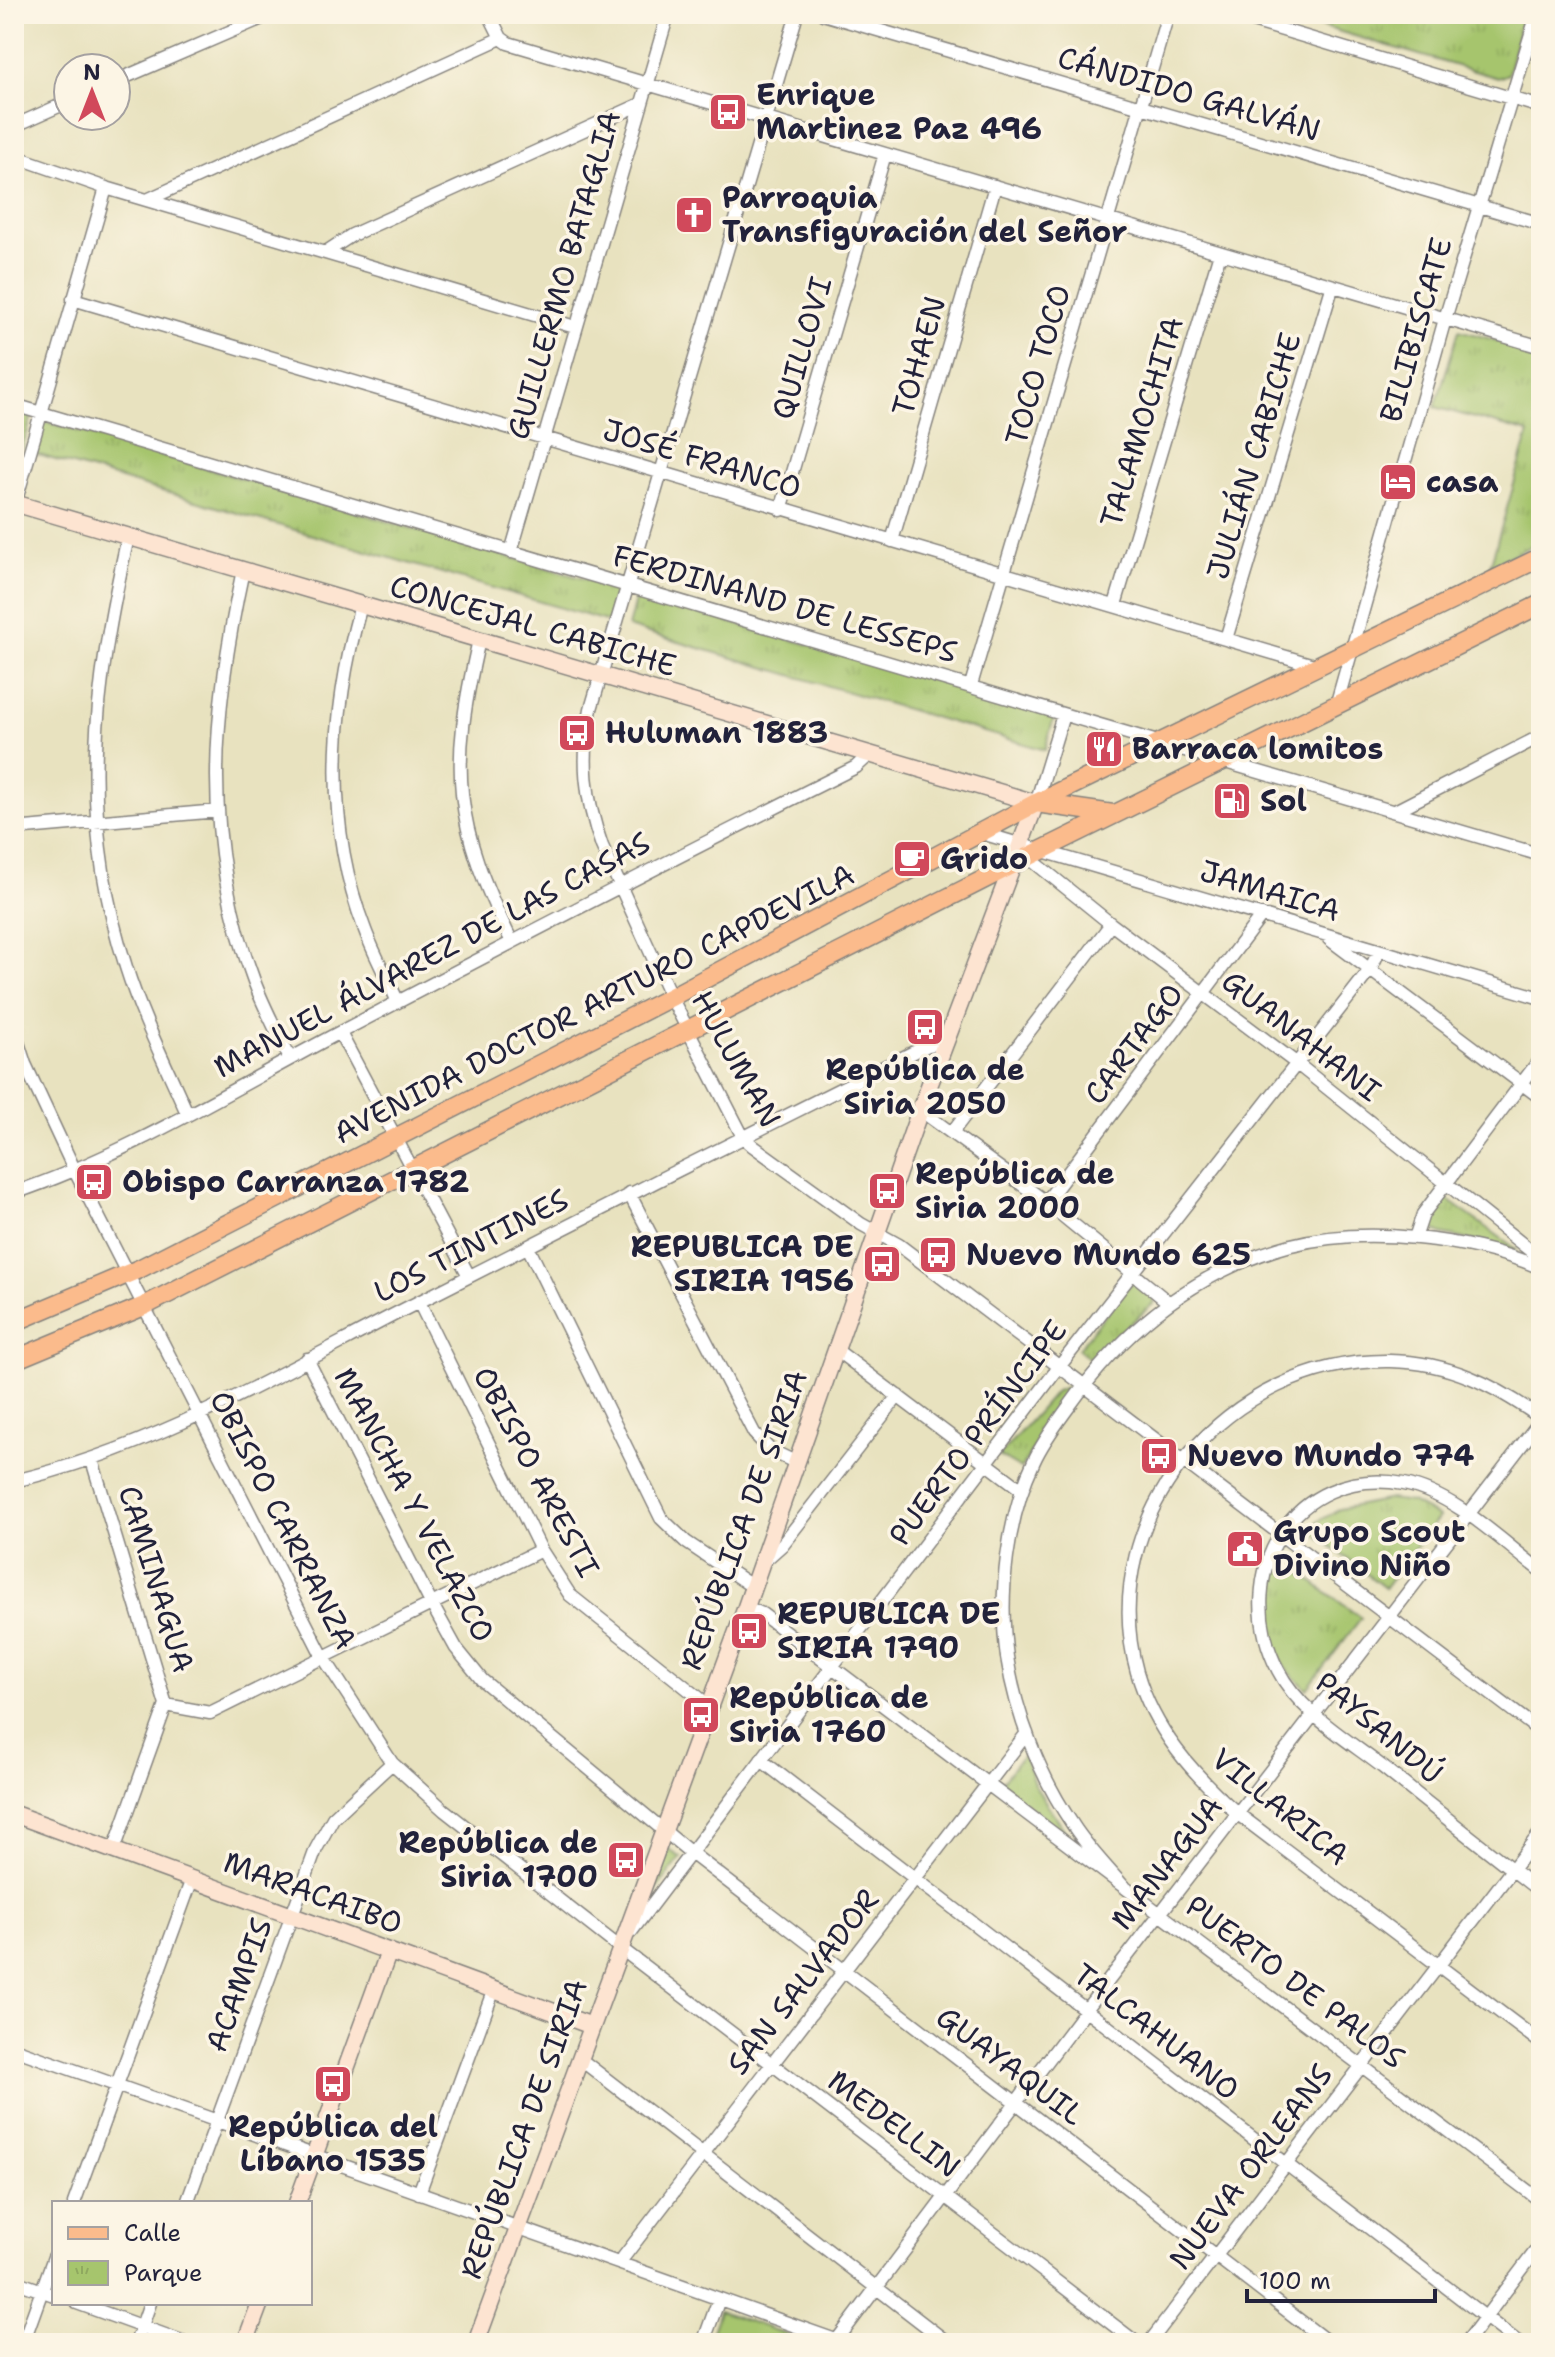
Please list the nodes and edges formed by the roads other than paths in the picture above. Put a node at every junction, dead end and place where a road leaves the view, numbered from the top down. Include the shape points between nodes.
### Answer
1 (271, 14) edge
2 (489, 14) edge
3 (668, 14) edge
4 (797, 14) edge
5 (823, 14) edge
6 (1168, 14) edge
7 (1229, 14) edge
8 (1537, 14) edge
9 (501, 38) junction
10 (132, 74) edge
11 (647, 84) junction
12 (1512, 99) junction
13 (641, 104) junction
14 (1141, 107) junction
15 (1541, 107) edge
16 (52, 109) edge
17 (765, 118) junction
18 (14, 126) edge
19 (885, 154) junction
20 (14, 156) edge
21 (995, 186) junction
22 (106, 188) junction
23 (147, 200) junction
24 (1480, 205) junction
25 (1108, 219) junction
26 (1541, 224) edge
27 (326, 252) junction
28 (1220, 253) junction
29 (1332, 288) junction
30 (73, 299) junction
31 (1445, 319) junction
32 (575, 327) junction
33 (1541, 347) edge
34 (14, 405) edge
35 (40, 412) junction
36 (543, 438) junction
37 (661, 473) junction
38 (14, 504) edge
39 (781, 510) junction
40 (128, 537) junction
41 (892, 541) junction
42 (511, 552) junction
43 (1541, 557) edge
44 (243, 570) junction
45 (1004, 573) junction
46 (630, 587) junction
47 (1541, 604) edge
48 (361, 605) junction
49 (1115, 605) junction
50 (1226, 639) junction
51 (479, 640) junction
52 (1350, 650) junction
53 (1317, 666) junction
54 (601, 675) junction
55 (971, 685) junction
56 (1336, 708) junction
57 (1063, 715) junction
58 (1541, 736) edge
59 (1164, 744) junction
60 (870, 754) junction
61 (1224, 762) junction
62 (1036, 803) junction
63 (218, 811) junction
64 (1395, 811) junction
65 (1120, 813) junction
66 (96, 823) junction
67 (14, 829) edge
68 (985, 834) junction
69 (1026, 854) junction
70 (1541, 855) edge
71 (620, 885) junction
72 (1262, 915) junction
73 (1111, 924) junction
74 (1323, 933) junction
75 (512, 942) junction
76 (1379, 951) junction
77 (1370, 970) junction
78 (1205, 994) junction
79 (671, 997) junction
80 (1541, 998) edge
81 (398, 1002) junction
82 (688, 1029) junction
83 (14, 1030) edge
84 (340, 1033) junction
85 (947, 1043) junction
86 (1541, 1058) edge
87 (290, 1059) junction
88 (1296, 1063) junction
89 (1522, 1082) junction
90 (1541, 1098) edge
91 (920, 1110) junction
92 (187, 1113) junction
93 (953, 1131) junction
94 (743, 1137) junction
95 (395, 1138) junction
96 (74, 1169) junction
97 (413, 1169) junction
98 (1447, 1182) junction
99 (14, 1193) edge
100 (629, 1193) junction
101 (1046, 1202) junction
102 (876, 1233) junction
103 (1415, 1238) junction
104 (528, 1247) junction
105 (1541, 1259) edge
106 (1541, 1268) edge
107 (1134, 1271) junction
108 (128, 1274) junction
109 (469, 1276) junction
110 (419, 1302) junction
111 (1168, 1302) junction
112 (144, 1306) junction
113 (14, 1322) edge
114 (835, 1349) junction
115 (307, 1359) junction
116 (14, 1360) edge
117 (1059, 1367) junction
118 (1084, 1386) junction
119 (898, 1396) junction
120 (200, 1415) junction
121 (1541, 1419) edge
122 (92, 1460) junction
123 (1182, 1460) junction
124 (795, 1462) junction
125 (987, 1464) junction
126 (14, 1481) edge
127 (1022, 1490) junction
128 (1466, 1514) junction
129 (1277, 1535) junction
130 (541, 1550) junction
131 (761, 1564) junction
132 (1541, 1571) edge
133 (753, 1587) junction
134 (430, 1601) junction
135 (746, 1607) junction
136 (1389, 1617) junction
137 (322, 1655) junction
138 (833, 1668) junction
139 (166, 1705) junction
140 (708, 1705) junction
141 (1314, 1714) junction
142 (1541, 1732) edge
143 (1027, 1733) junction
144 (761, 1760) junction
145 (392, 1763) junction
146 (988, 1785) junction
147 (14, 1814) edge
148 (1238, 1814) junction
149 (662, 1828) junction
150 (1541, 1832) edge
151 (114, 1850) junction
152 (691, 1853) junction
153 (1512, 1870) junction
154 (917, 1877) junction
155 (192, 1879) junction
156 (1123, 1886) junction
157 (1541, 1892) edge
158 (1161, 1913) junction
159 (292, 1915) junction
160 (619, 1947) junction
161 (389, 1951) junction
162 (1440, 1965) junction
163 (844, 1972) junction
164 (494, 1989) junction
165 (1085, 2011) junction
166 (592, 2026) junction
167 (1541, 2043) edge
168 (14, 2049) edge
169 (580, 2059) junction
170 (773, 2064) junction
171 (1362, 2064) junction
172 (117, 2085) junction
173 (1016, 2102) junction
174 (217, 2121) junction
175 (315, 2155) junction
176 (702, 2156) junction
177 (1285, 2164) junction
178 (419, 2193) junction
179 (946, 2196) junction
180 (75, 2201) edge
181 (188, 2201) edge
182 (298, 2201) edge
183 (1541, 2201) edge
184 (519, 2228) junction
185 (1541, 2244) edge
186 (1215, 2256) junction
187 (619, 2263) junction
188 (52, 2269) edge
189 (14, 2281) edge
190 (878, 2290) junction
191 (48, 2293) edge
192 (719, 2299) junction
193 (83, 2305) edge
194 (149, 2305) edge
195 (259, 2305) edge
196 (1485, 2317) junction
197 (142, 2326) junction
198 (841, 2342) edge
199 (23, 2343) edge
200 (136, 2343) edge
201 (187, 2343) edge
202 (245, 2343) edge
203 (476, 2343) edge
204 (703, 2343) edge
205 (948, 2343) edge
206 (1137, 2343) edge
207 (1149, 2343) edge
208 (1329, 2343) edge
209 (1466, 2343) edge
210 (1519, 2343) edge

1 - 10 street
2 - 9 street
3 - 11 street, GUILLERMO BATAGLIA
4 - 17 street, HULUMAN
5 - 14 street, CÁNDIDO GALVÁN
6 - 14 street, TOCO TOCO
7 - 12 street
8 - 12 street, BILIBISCATE
9 - 11 street
9 - 23 street
11 - 13 street, GUILLERMO BATAGLIA
11 - 17 street
12 - 15 street
12 - 24 street, BILIBISCATE
13 - 27 street via 352,235
13 - 32 street, GUILLERMO BATAGLIA
14 - 24 street, CÁNDIDO GALVÁN
14 - 25 street, TOCO TOCO
16 - 18 street
17 - 19 street
17 - 37 street, HULUMAN
19 - 21 street
19 - 39 street, QUILLOVI
20 - 22 street
21 - 25 street
21 - 41 street, TOHAEN
22 - 23 street
22 - 30 street
23 - 27 street
24 - 26 street, CÁNDIDO GALVÁN
24 - 31 street, BILIBISCATE
25 - 28 street
25 - 45 street, TOCO TOCO
27 - 32 street
28 - 29 street
28 - 49 street, TALAMOCHITA
29 - 31 street
29 - 50 street, JULIÁN CABICHE
30 - 35 street
30 - 36 street, JOSÉ FRANCO
31 - 33 street
31 - 52 street, BILIBISCATE
32 - 36 street, GUILLERMO BATAGLIA
34 - 35 street, FERDINAND DE LESSEPS
35 - 38 street
35 - 42 street, FERDINAND DE LESSEPS
36 - 37 street, JOSÉ FRANCO
36 - 42 street, GUILLERMO BATAGLIA
37 - 39 street, JOSÉ FRANCO
37 - 46 street, HULUMAN
38 - 40 main road, CONCEJAL CABICHE
39 - 41 street, JOSÉ FRANCO
40 - 44 main road, CONCEJAL CABICHE
40 - 66 street via 98,688
41 - 45 street, JOSÉ FRANCO
42 - 46 street, FERDINAND DE LESSEPS
43 - 52 main road, AVENIDA DOCTOR ARTURO CAPDEVILA
44 - 48 main road, CONCEJAL CABICHE
44 - 63 street via 219,697
45 - 49 street, JOSÉ FRANCO
45 - 55 street, TOCO TOCO
46 - 54 street, HULUMAN
46 - 55 street, FERDINAND DE LESSEPS
47 - 56 main road
48 - 51 main road, CONCEJAL CABICHE
48 - 81 street via 338,707 338,809 356,903
49 - 50 street, JOSÉ FRANCO
50 - 53 street, JOSÉ FRANCO
51 - 54 main road, CONCEJAL CABICHE
51 - 75 street via 460,749 464,817 478,871
52 - 53 main road, AVENIDA DOCTOR ARTURO CAPDEVILA
52 - 56 street, BILIBISCATE
53 - 59 main road, AVENIDA DOCTOR ARTURO CAPDEVILA
54 - 60 main road, CONCEJAL CABICHE
54 - 71 street, HULUMAN via 584,767 591,817
55 - 57 street, FERDINAND DE LESSEPS
56 - 61 main road
57 - 59 street, FERDINAND DE LESSEPS
57 - 62 street, REPÚBLICA DE SIRIA
58 - 64 street
59 - 61 street, FERDINAND DE LESSEPS
59 - 62 main road, AVENIDA DOCTOR ARTURO CAPDEVILA
60 - 62 main road, CONCEJAL CABICHE
60 - 71 street, MANUEL ÁLVAREZ DE LAS CASAS via 856,767
61 - 64 street, FERDINAND DE LESSEPS
61 - 65 main road
62 - 65 main road
62 - 68 main road, AVENIDA DOCTOR ARTURO CAPDEVILA
62 - 69 main road, REPÚBLICA DE SIRIA
63 - 66 street
63 - 87 street via 239,934
64 - 70 street, FERDINAND DE LESSEPS
65 - 69 main road
66 - 67 street
66 - 92 street via 126,968
68 - 69 street, JAMAICA
68 - 79 main road, AVENIDA DOCTOR ARTURO CAPDEVILA
69 - 72 street, JAMAICA
69 - 73 street, GUANAHANI
69 - 82 main road
69 - 85 main road, REPÚBLICA DE SIRIA
71 - 75 street, MANUEL ÁLVAREZ DE LAS CASAS
71 - 79 street, HULUMAN
72 - 74 street, JAMAICA
72 - 78 street, CARTAGO
73 - 78 street, GUANAHANI
73 - 93 street
74 - 76 street, JAMAICA
74 - 77 street
75 - 81 street, MANUEL ÁLVAREZ DE LAS CASAS
76 - 77 street, PUERTO PRÍNCIPE
76 - 80 street, JAMAICA
77 - 88 street, PUERTO PRÍNCIPE
77 - 89 street
78 - 88 street, GUANAHANI
78 - 101 street, CARTAGO
79 - 82 street, HULUMAN
79 - 95 main road, AVENIDA DOCTOR ARTURO CAPDEVILA
81 - 84 street, MANUEL ÁLVAREZ DE LAS CASAS
82 - 94 street, HULUMAN
82 - 97 main road
83 - 96 street, OBISPO CARRANZA
84 - 87 street, MANUEL ÁLVAREZ DE LAS CASAS
84 - 95 street
85 - 91 main road, REPÚBLICA DE SIRIA
85 - 94 street, LOS TINTINES via 928,1045
86 - 89 street
87 - 92 street, MANUEL ÁLVAREZ DE LAS CASAS
88 - 98 street, GUANAHANI
88 - 107 street, PUERTO PRÍNCIPE
89 - 90 street
89 - 98 street
91 - 93 street
91 - 102 main road, REPÚBLICA DE SIRIA
92 - 96 street, MANUEL ÁLVAREZ DE LAS CASAS
93 - 101 street
94 - 100 street, LOS TINTINES
94 - 102 street, HULUMAN
95 - 97 street
95 - 108 main road, AVENIDA DOCTOR ARTURO CAPDEVILA
96 - 99 street, MANUEL ÁLVAREZ DE LAS CASAS
96 - 108 street, OBISPO CARRANZA
97 - 109 street
97 - 112 main road
98 - 103 street via 1418,1222
98 - 105 street, GUANAHANI
100 - 104 street, LOS TINTINES
100 - 124 street via 754,1433 770,1450
101 - 107 street
102 - 114 main road, REPÚBLICA DE SIRIA
102 - 117 street, HULUMAN
103 - 106 street via 1504,1255
103 - 111 street via 1293,1245 1212,1277
104 - 109 street, LOS TINTINES
104 - 133 street via 661,1518 686,1542
107 - 111 street
107 - 117 street, PUERTO PRÍNCIPE
108 - 112 street, OBISPO CARRANZA
108 - 113 main road, AVENIDA DOCTOR ARTURO CAPDEVILA
109 - 110 street, LOS TINTINES
110 - 115 street, LOS TINTINES
110 - 130 street, OBISPO ARESTI
111 - 118 street via 1140,1324
112 - 116 main road
112 - 120 street, OBISPO CARRANZA
114 - 119 street
114 - 124 main road, REPÚBLICA DE SIRIA
115 - 120 street, LOS TINTINES
115 - 134 street, MANCHA Y VELAZCO
117 - 118 street, HULUMAN
117 - 125 street, PUERTO PRÍNCIPE
118 - 123 street, HULUMAN
118 - 127 street via 1035,1458
119 - 125 street
119 - 131 street via 782,1545
120 - 122 street, LOS TINTINES
120 - 137 street, OBISPO CARRANZA
121 - 123 street, VILLARICA via 1498,1388 1468,1375 1391,1361 1349,1364 1287,1381 1252,1399
121 - 128 street, MANAGUA
122 - 126 street, LOS TINTINES
122 - 139 street, CAMINAGUA
123 - 129 street, HULUMAN
123 - 148 street, VILLARICA via 1153,1509 1137,1551 1130,1598 1131,1646 1146,1697 1169,1742
124 - 131 main road, REPÚBLICA DE SIRIA
125 - 127 street
125 - 138 street, PUERTO PRÍNCIPE
127 - 143 street via 1005,1609 1007,1655
128 - 129 street, PAYSANDÚ via 1407,1485 1356,1485 1306,1504
128 - 132 street, PAYSANDÚ
128 - 136 street, MANAGUA
129 - 136 street, HULUMAN
129 - 141 street, PAYSANDÚ via 1261,1587 1262,1625 1279,1673
130 - 134 street
130 - 140 street, OBISPO ARESTI via 581,1608
131 - 133 main road, REPÚBLICA DE SIRIA
133 - 135 main road, REPÚBLICA DE SIRIA
134 - 137 street
134 - 149 street, MANCHA Y VELAZCO via 456,1648 482,1680
135 - 138 street, PUERTO DE PALOS
135 - 140 main road, REPÚBLICA DE SIRIA
136 - 141 street, MANAGUA
136 - 142 street, HULUMAN
137 - 139 street via 210,1713
137 - 145 street, OBISPO CARRANZA
138 - 144 street, PUERTO PRÍNCIPE
138 - 146 street, PUERTO DE PALOS
139 - 151 street, CAMINAGUA
140 - 149 main road, REPÚBLICA DE SIRIA
141 - 148 street, MANAGUA
141 - 153 street, PAYSANDÚ
143 - 146 street, SAN SALVADOR
143 - 156 street via 1060,1805
144 - 152 street, PUERTO PRÍNCIPE
144 - 154 street, TALCAHUANO
145 - 159 street, ACAMPIS via 329,1825
145 - 160 street, OBISPO CARRANZA
146 - 154 street, SAN SALVADOR
146 - 156 street, PUERTO DE PALOS
147 - 151 main road, MARACAIBO
148 - 158 street, MANAGUA
148 - 162 street, VILLARICA
149 - 152 street, GUAYAQUIL
149 - 160 main road, REPÚBLICA DE SIRIA
150 - 153 street, NUEVA ORLEANS
151 - 155 main road, MARACAIBO
152 - 160 street, PUERTO PRÍNCIPE
152 - 163 street, GUAYAQUIL
153 - 157 street, PAYSANDÚ
153 - 162 street, NUEVA ORLEANS
154 - 163 street, SAN SALVADOR
154 - 165 street, TALCAHUANO
155 - 159 main road, MARACAIBO
155 - 172 street
156 - 158 street, PUERTO DE PALOS
158 - 165 street, MANAGUA
158 - 171 street, PUERTO DE PALOS
159 - 161 main road, MARACAIBO
159 - 174 street, ACAMPIS
160 - 166 main road, REPÚBLICA DE SIRIA
160 - 170 street, MEDELLIN
161 - 164 main road, MARACAIBO
161 - 175 main road
162 - 167 street, VILLARICA
162 - 171 street, NUEVA ORLEANS
163 - 170 street, SAN SALVADOR
163 - 173 street, GUAYAQUIL
164 - 166 main road, MARACAIBO
164 - 178 street
165 - 173 street, MANAGUA
165 - 177 street, TALCAHUANO
166 - 169 main road, REPÚBLICA DE SIRIA
168 - 172 street
169 - 176 street
169 - 184 main road, REPÚBLICA DE SIRIA
170 - 176 street, SAN SALVADOR
170 - 179 street, MEDELLIN
171 - 177 street, NUEVA ORLEANS
171 - 183 street, PUERTO DE PALOS
172 - 174 street
172 - 180 street
173 - 179 street, MANAGUA
173 - 186 street, GUAYAQUIL
174 - 175 street
174 - 181 street, ACAMPIS
175 - 178 street
175 - 182 main road
176 - 187 street, SAN SALVADOR
176 - 190 street
177 - 186 street, NUEVA ORLEANS
177 - 196 street, TALCAHUANO
178 - 184 street
179 - 190 street, MANAGUA
179 - 206 street, MEDELLIN
184 - 187 street
184 - 203 main road, REPÚBLICA DE SIRIA
185 - 196 street
186 - 207 street, NUEVA ORLEANS
186 - 208 street, GUAYAQUIL
187 - 192 street
188 - 191 street
189 - 191 street
190 - 198 street, MANAGUA
190 - 205 street
191 - 199 street
192 - 198 street
192 - 204 street
193 - 197 street
194 - 197 street
195 - 202 main road
196 - 209 street
196 - 210 street, TALCAHUANO
197 - 200 street
197 - 201 street

